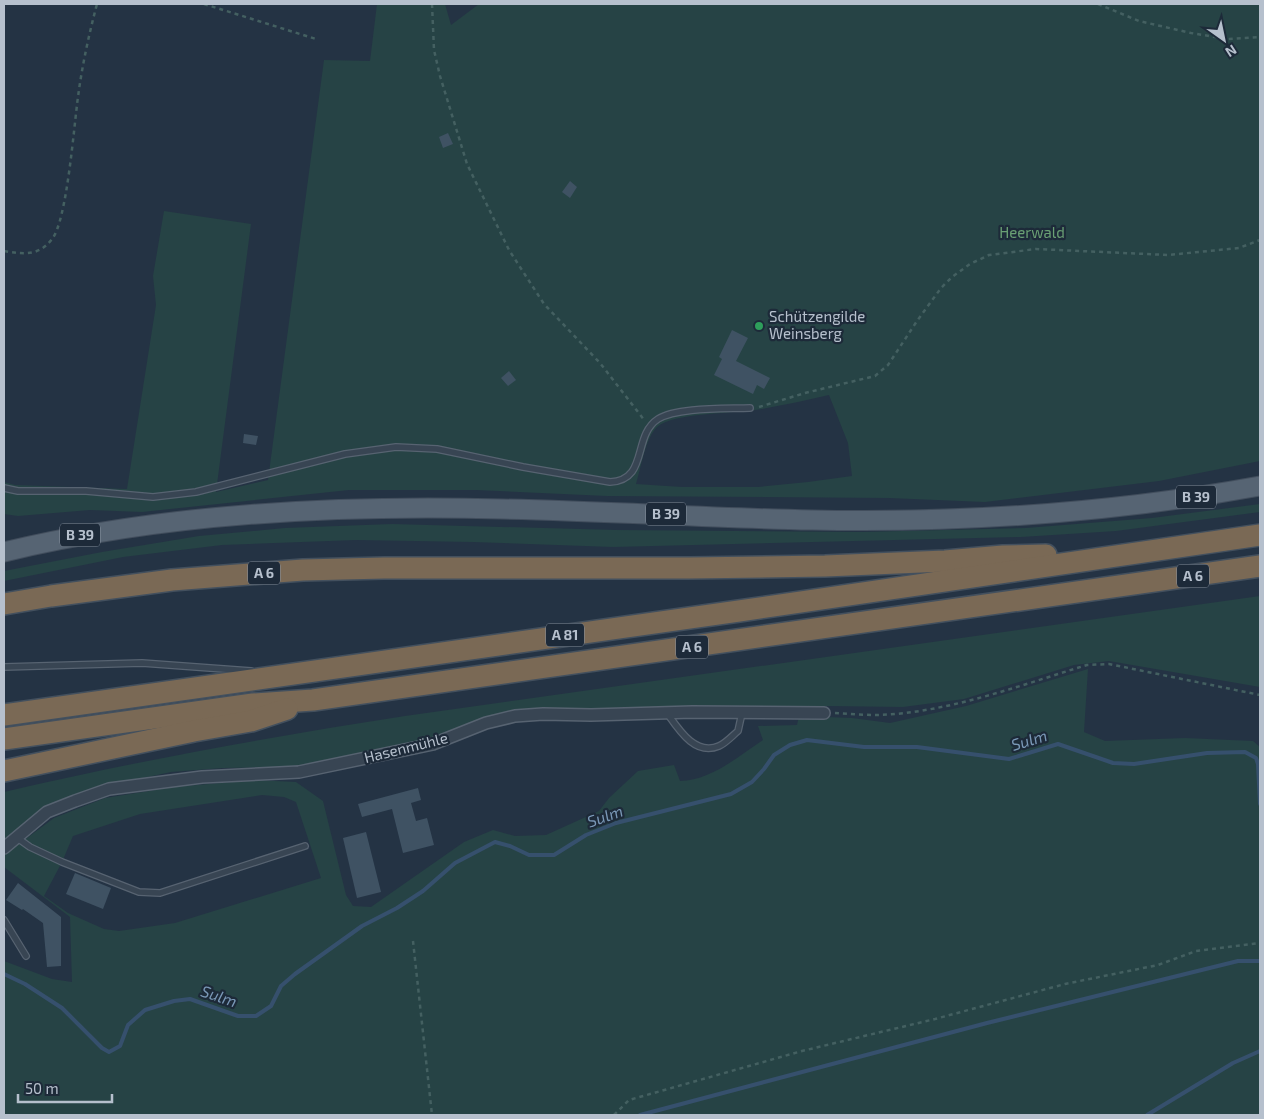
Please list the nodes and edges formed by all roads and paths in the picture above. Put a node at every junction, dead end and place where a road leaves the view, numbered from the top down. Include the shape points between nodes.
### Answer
1 (97, 4) edge
2 (204, 4) edge
3 (432, 4) edge
4 (1098, 4) edge
5 (1260, 37) edge
6 (316, 39) dead end
7 (1260, 240) edge
8 (4, 251) edge
9 (750, 408) joint
10 (649, 426) junction
11 (1260, 486) edge
12 (4, 488) edge
13 (1260, 535) edge
14 (4, 544) edge
15 (27, 546) junction
16 (4, 552) edge
17 (1127, 555) junction
18 (1260, 566) edge
19 (4, 604) edge
20 (4, 667) edge
21 (254, 671) dead end
22 (264, 672) dead end
23 (293, 674) junction
24 (1260, 695) edge
25 (314, 700) junction
26 (667, 713) junction
27 (742, 713) junction
28 (824, 713) joint
29 (4, 715) edge
30 (4, 739) edge
31 (4, 771) edge
32 (16, 837) junction
33 (305, 846) dead end
34 (4, 848) edge
35 (4, 920) edge
36 (413, 941) dead end
37 (1260, 943) edge
38 (26, 956) dead end
39 (432, 1115) edge
40 (614, 1115) edge

1 - 8 path via 78,96 60,224 54,238 44,248 28,254
2 - 6 path
3 - 10 path via 434,50 467,164 509,250 544,304 600,363
4 - 5 path via 1139,21 1190,33 1227,39
7 - 9 path via 1239,248 1168,255 1036,249 989,255 964,268 941,288 888,366 875,376
9 - 10 lane via 675,412
10 - 12 lane via 631,474 620,481 610,482 437,449 396,447 345,454 171,496
11 - 15 main road, B 39 via 1208,496 1065,513 935,520 812,520 500,509 309,511 84,534
13 - 17 highway, A 6
14 - 15 main road
15 - 16 main road, B 39
17 - 19 highway, A 6 via 1003,556 768,567 302,570 172,580
17 - 23 highway, A 81
18 - 25 highway, A 6
20 - 21 lane via 142,663
22 - 23 lane
23 - 29 highway, A 81
24 - 28 path via 1109,664 1087,665 932,709 878,715
25 - 30 highway via 252,704
25 - 31 highway, A 6 via 252,721
26 - 27 street, Hasenmühle
26 - 27 lane via 680,733 695,745 707,749 720,746 738,731
26 - 32 street, Hasenmühle via 515,716 486,723 434,744 298,772 202,777 109,789 47,812
27 - 28 street, Hasenmühle
32 - 33 lane via 62,862 139,892 160,894
32 - 34 street, Hasenmühle
35 - 38 lane
36 - 39 path
37 - 40 path via 1196,951 1158,965 1065,984 802,1051 629,1100

